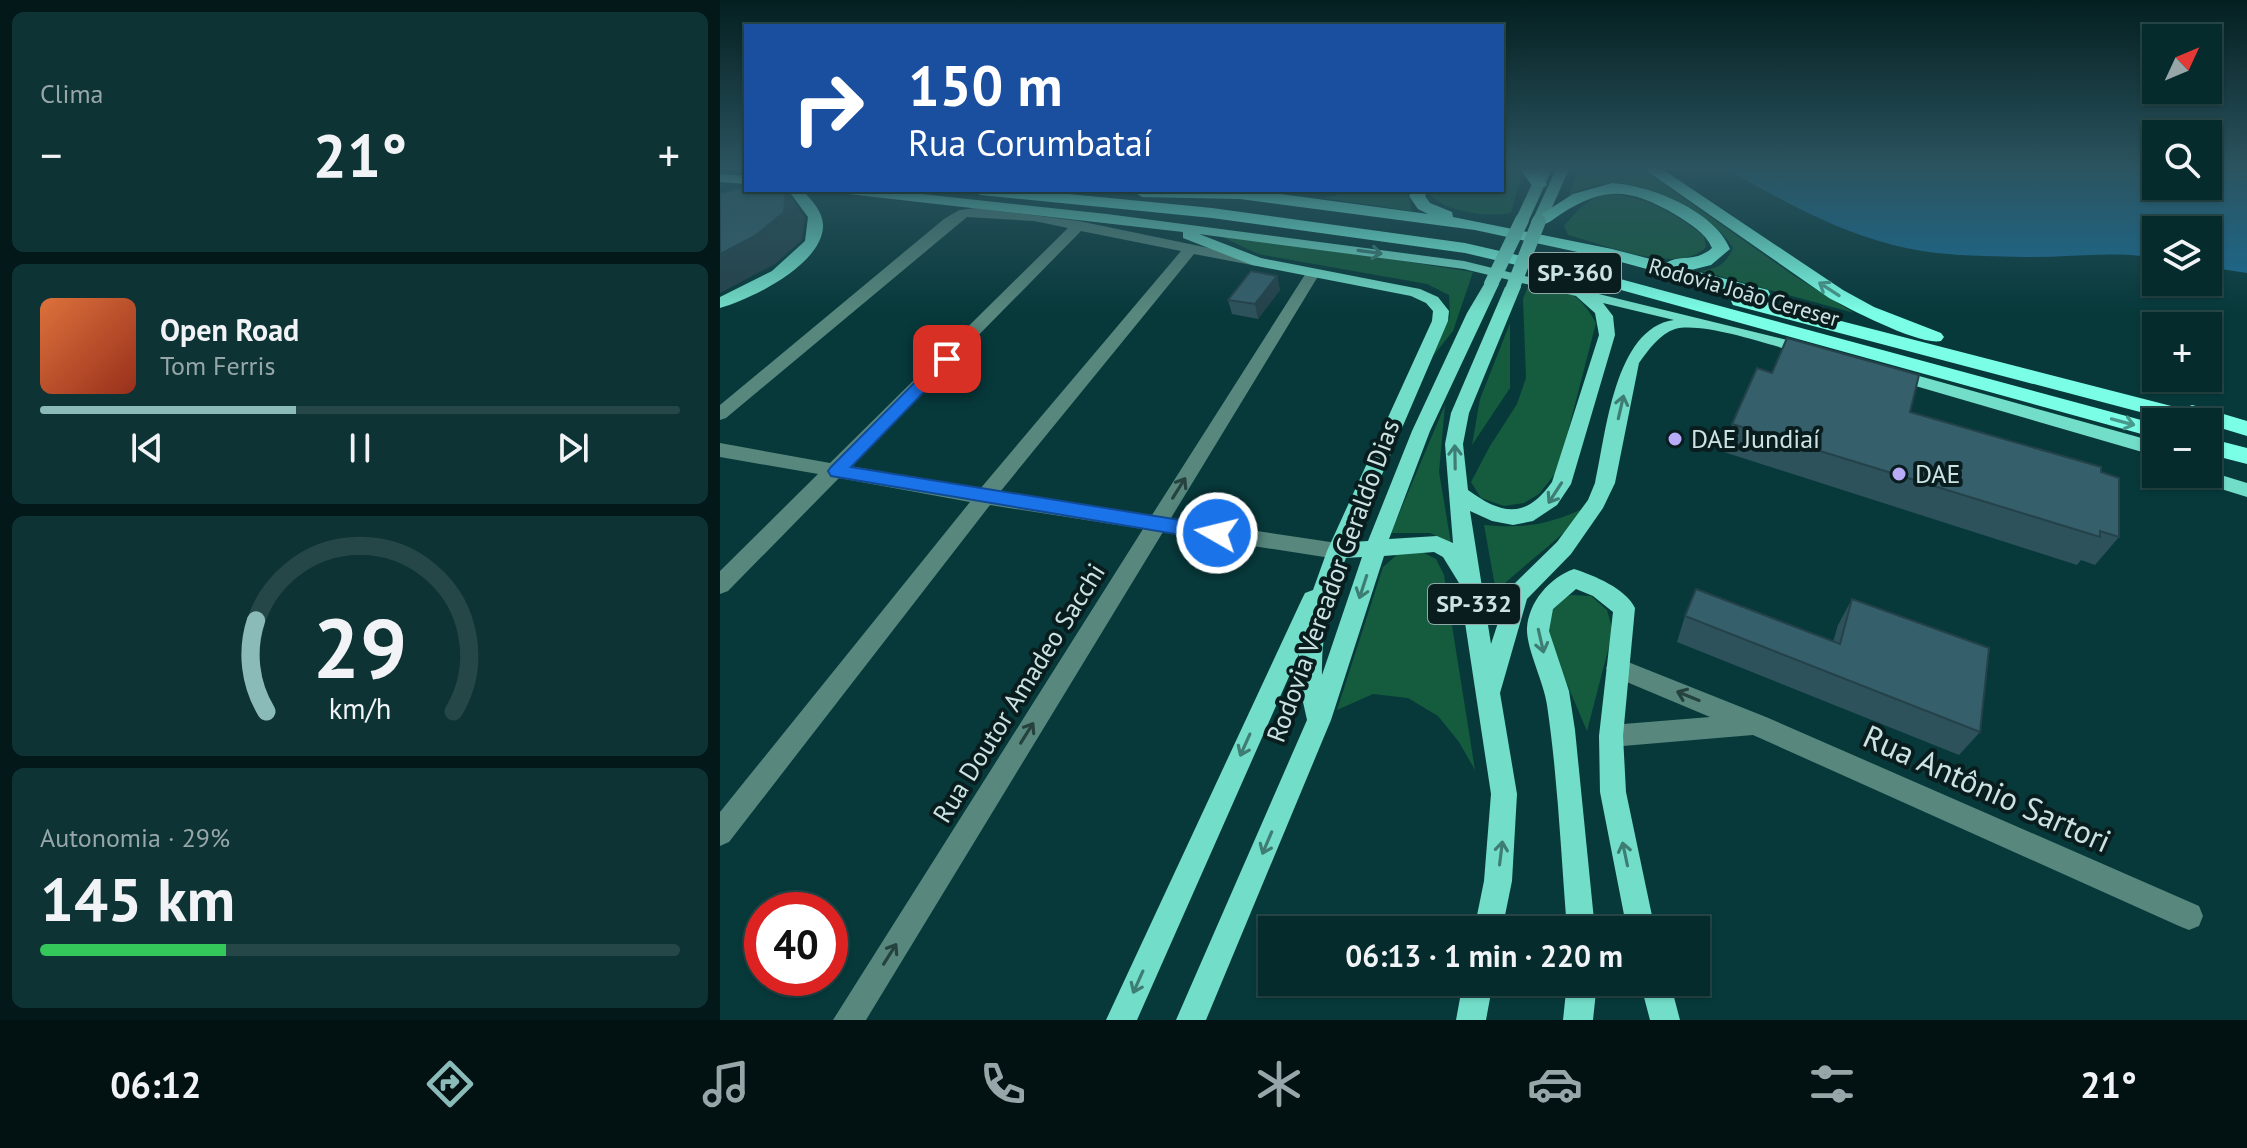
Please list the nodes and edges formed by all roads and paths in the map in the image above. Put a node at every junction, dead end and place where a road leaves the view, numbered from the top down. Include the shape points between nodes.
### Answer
1 (813, 217) edge
2 (958, 217) edge
3 (1012, 217) edge
4 (1090, 217) edge
5 (1238, 217) edge
6 (1342, 217) edge
7 (1412, 217) edge
8 (1452, 217) edge
9 (1532, 217) edge
10 (1533, 217) edge
11 (1538, 217) edge
12 (1690, 217) edge
13 (1721, 217) edge
14 (1531, 220) junction
15 (1079, 225) junction
16 (1166, 225) junction
17 (1475, 225) junction
18 (1190, 249) junction
19 (1612, 254) junction
20 (1257, 262) junction
21 (1313, 273) junction
22 (1557, 285) junction
23 (1502, 286) junction
24 (720, 303) edge
25 (1475, 313) junction
26 (1725, 328) junction
27 (1972, 351) junction
28 (1921, 381) junction
29 (2154, 408) edge
30 (720, 414) edge
31 (1398, 414) junction
32 (2222, 425) edge
33 (2142, 427) edge
34 (2247, 431) edge
35 (2142, 445) edge
36 (720, 450) edge
37 (2222, 450) edge
38 (2247, 456) edge
39 (2142, 458) edge
40 (2222, 468) edge
41 (837, 471) junction
42 (2247, 475) edge
43 (2222, 482) edge
44 (2247, 490) edge
45 (1457, 492) junction
46 (985, 497) junction
47 (1157, 524) junction
48 (1376, 548) junction
49 (1332, 563) junction
50 (720, 585) edge
51 (1471, 587) junction
52 (1618, 668) junction
53 (1488, 692) junction
54 (1319, 720) junction
55 (1757, 725) junction
56 (1611, 736) junction
57 (720, 833) edge
58 (1491, 916) edge
59 (1580, 916) edge
60 (1638, 916) edge
61 (2189, 916) dead end
62 (1475, 996) edge
63 (1581, 996) edge
64 (1659, 996) edge
65 (848, 1020) edge
66 (1121, 1020) edge
67 (1191, 1020) edge
68 (1471, 1020) edge
69 (1578, 1020) edge
70 (1665, 1020) edge

1 - 24 main road via 816,228 801,254 755,288
2 - 30 street
3 - 15 street
4 - 16 main road
5 -> 33 highway, Rodovia João Cereser / SP-360 via 1465,248 1607,281
6 - 29 highway, Rodovia João Cereser / SP-360 via 1589,260
7 - 17 highway
8 - 17 highway
9 - 14 main road, Rodovia Vereador Geraldo Dias / SP-332
10 - 14 main road, Rodovia Vereador Geraldo Dias / SP-332
11 - 14 highway
12 - 19 highway via 1717,237 1721,249 1709,261 1678,265
27 -> 13 highway via 1836,294
14 - 23 main road, Rodovia Vereador Geraldo Dias / SP-332, bridge
14 - 23 main road, Rodovia Vereador Geraldo Dias / SP-332, bridge
15 - 18 street
15 - 41 street
16 - 20 main road
16 -> 22 main road via 1464,265
17 - 19 highway
18 - 20 street
18 - 46 street
19 - 27 highway
20 - 21 main road
21 - 31 main road via 1415,292 1438,306 1440,321
47 -> 21 street, Rua Doutor Amadeo Sacchi
22 - 26 main road
22 -> 45 main road via 1582,294 1608,319 1561,484 1541,510 1510,519 1475,507
23 - 25 main road, Rodovia Vereador Geraldo Dias / SP-332
45 -> 23 main road, Rodovia Vereador Geraldo Dias / SP-332 via 1454,444 1460,413
25 - 31 main road
25 - 48 main road, Rodovia Vereador Geraldo Dias / SP-332
26 - 28 main road
53 -> 26 main road via 1517,595 1564,548 1605,483 1631,363 1644,343 1670,325
27 - 34 highway
28 - 35 main road
28 - 39 main road
31 - 49 main road
32 - 34 highway, Rodovia João Cereser / SP-360
36 - 41 street
37 - 38 highway
40 - 42 main road
41 - 46 street
41 - 50 street
43 - 44 main road
45 - 51 main road, Rodovia Vereador Geraldo Dias / SP-332
46 - 47 street
46 - 57 street
47 - 49 street
65 -> 47 street, Rua Doutor Amadeo Sacchi
48 - 49 main road
48 - 51 main road via 1437,544 1450,551
48 -> 54 main road, Rodovia Vereador Geraldo Dias / SP-332
49 - 54 main road via 1309,671
49 -> 66 main road
51 - 53 main road, Rodovia Vereador Geraldo Dias / SP-332
55 -> 52 street, Rua Antônio Sartori
52 - 56 main road
52 -> 59 main road via 1624,608 1574,578 1543,605 1538,631 1563,730
58 -> 53 main road, Rodovia Vereador Geraldo Dias / SP-332 via 1504,806
54 -> 67 main road, Rodovia Vereador Geraldo Dias / SP-332
55 - 56 street, Rua Antônio Sartori
55 - 61 street, Rua Antônio Sartori
60 -> 56 main road via 1613,792
62 - 68 main road
63 - 69 main road
64 - 70 main road

